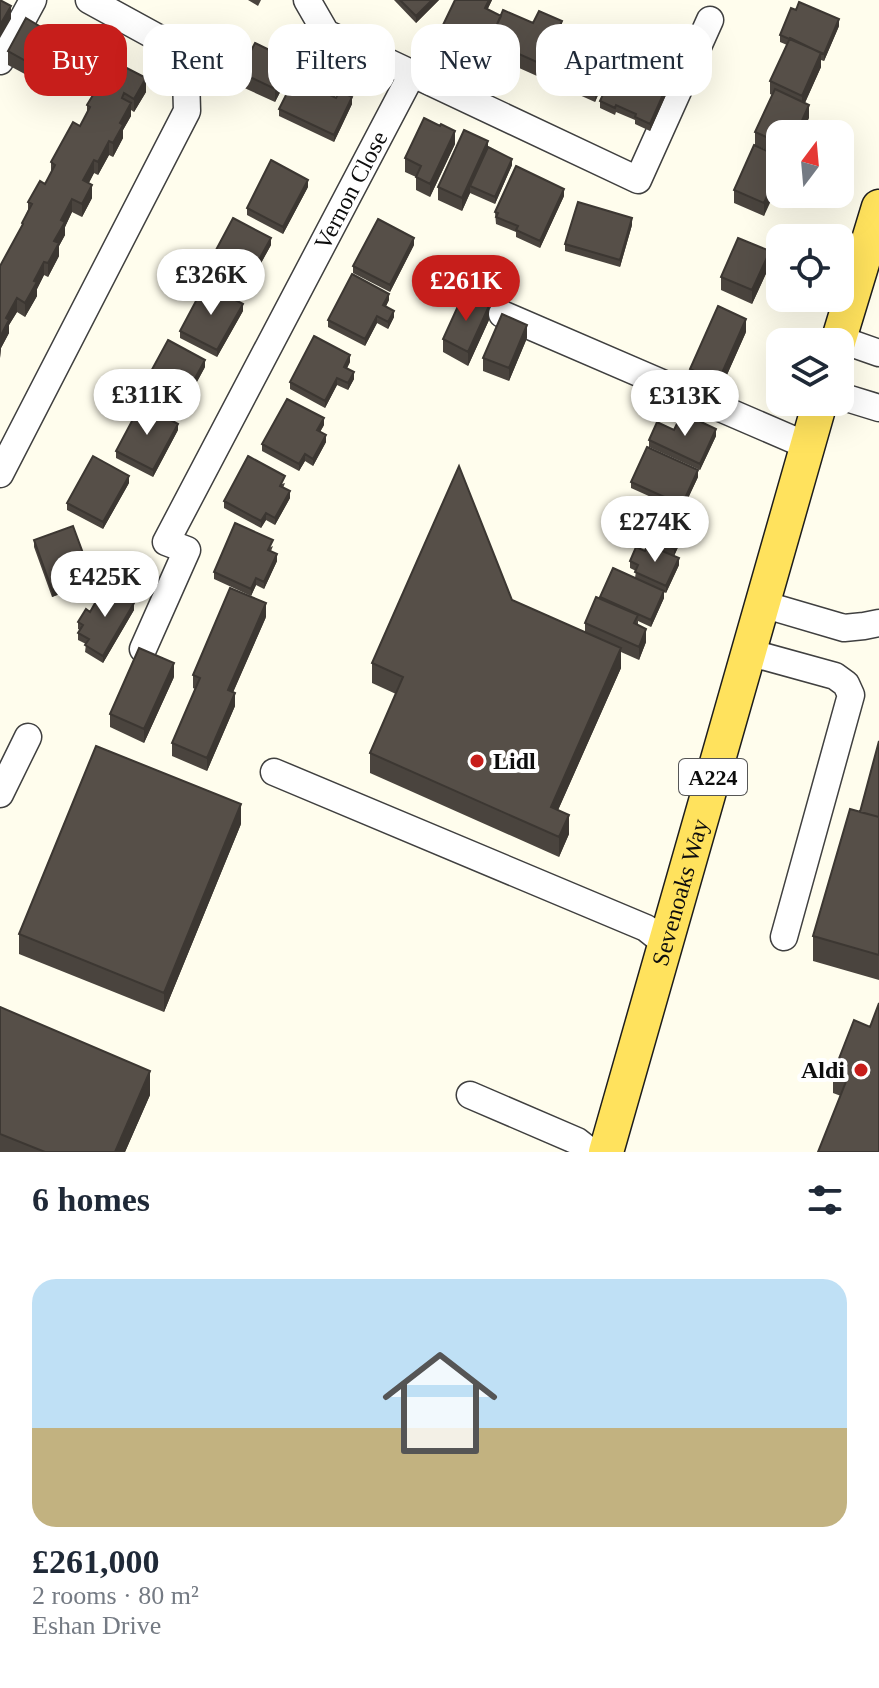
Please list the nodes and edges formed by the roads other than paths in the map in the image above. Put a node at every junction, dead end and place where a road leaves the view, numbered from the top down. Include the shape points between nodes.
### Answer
1 (33, 0) edge
2 (89, 0) edge
3 (307, 0) edge
4 (710, 20) dead end
5 (0, 61) edge
6 (411, 74) edge
7 (411, 76) edge
8 (459, 96) edge
9 (879, 207) edge
10 (502, 314) edge
11 (842, 328) edge
12 (854, 346) edge
13 (879, 353) edge
14 (854, 400) edge
15 (879, 408) edge
16 (816, 416) edge
17 (808, 446) junction
18 (0, 474) edge
19 (762, 604) junction
20 (879, 623) edge
21 (143, 649) edge
22 (748, 652) junction
23 (28, 737) dead end
24 (274, 772) dead end
25 (0, 794) edge
26 (784, 937) dead end
27 (665, 943) junction
28 (470, 1095) dead end
29 (591, 1152) edge
30 (606, 1152) edge

1 - 5 street
2 - 18 street via 162,40 186,76 187,111
3 - 6 street via 326,33
4 - 8 street via 638,180
7 - 21 street, Vernon Close via 166,542 187,550
9 - 11 main road
10 - 17 street
12 - 13 street
14 - 15 street
16 - 17 main road, Sevenoaks Way / A224
17 - 19 main road, Sevenoaks Way / A224
19 - 20 street via 844,628
19 - 22 main road, Sevenoaks Way / A224
22 - 26 street via 835,676 851,695
22 - 27 main road, Sevenoaks Way / A224
23 - 25 street
24 - 27 street via 646,928
27 - 30 main road, Sevenoaks Way / A224
28 - 29 street

